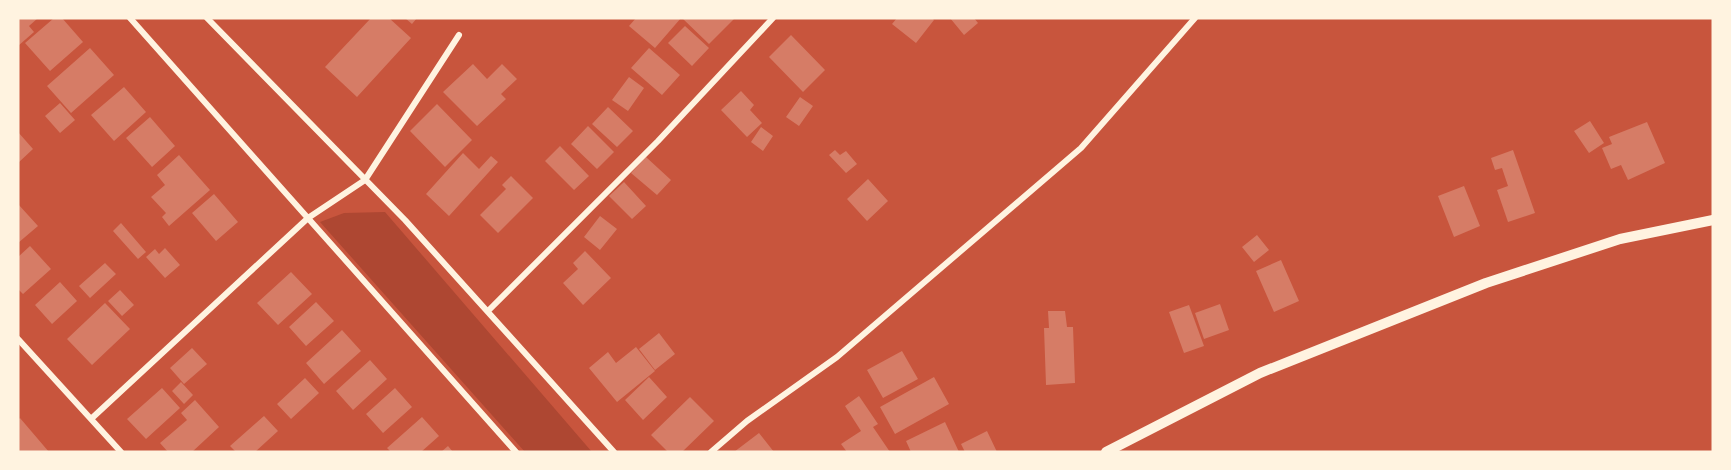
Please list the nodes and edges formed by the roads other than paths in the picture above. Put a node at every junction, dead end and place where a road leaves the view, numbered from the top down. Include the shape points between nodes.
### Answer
1 (130, 18) edge
2 (207, 18) edge
3 (773, 18) edge
4 (1195, 18) edge
5 (459, 35) dead end
6 (365, 180) junction
7 (308, 218) junction
8 (1713, 220) edge
9 (488, 311) junction
10 (18, 339) edge
11 (91, 419) junction
12 (121, 452) edge
13 (516, 452) edge
14 (614, 452) edge
15 (711, 452) edge
16 (1106, 452) edge

1 - 7 street
2 - 6 street
3 - 9 street via 658,141
4 - 15 street via 1073,154 837,357 747,421
5 - 6 street
6 - 7 street
6 - 9 street
7 - 11 street
7 - 13 street
8 - 16 street via 1620,239 1486,284 1260,373
9 - 14 street
10 - 11 street
11 - 12 street

